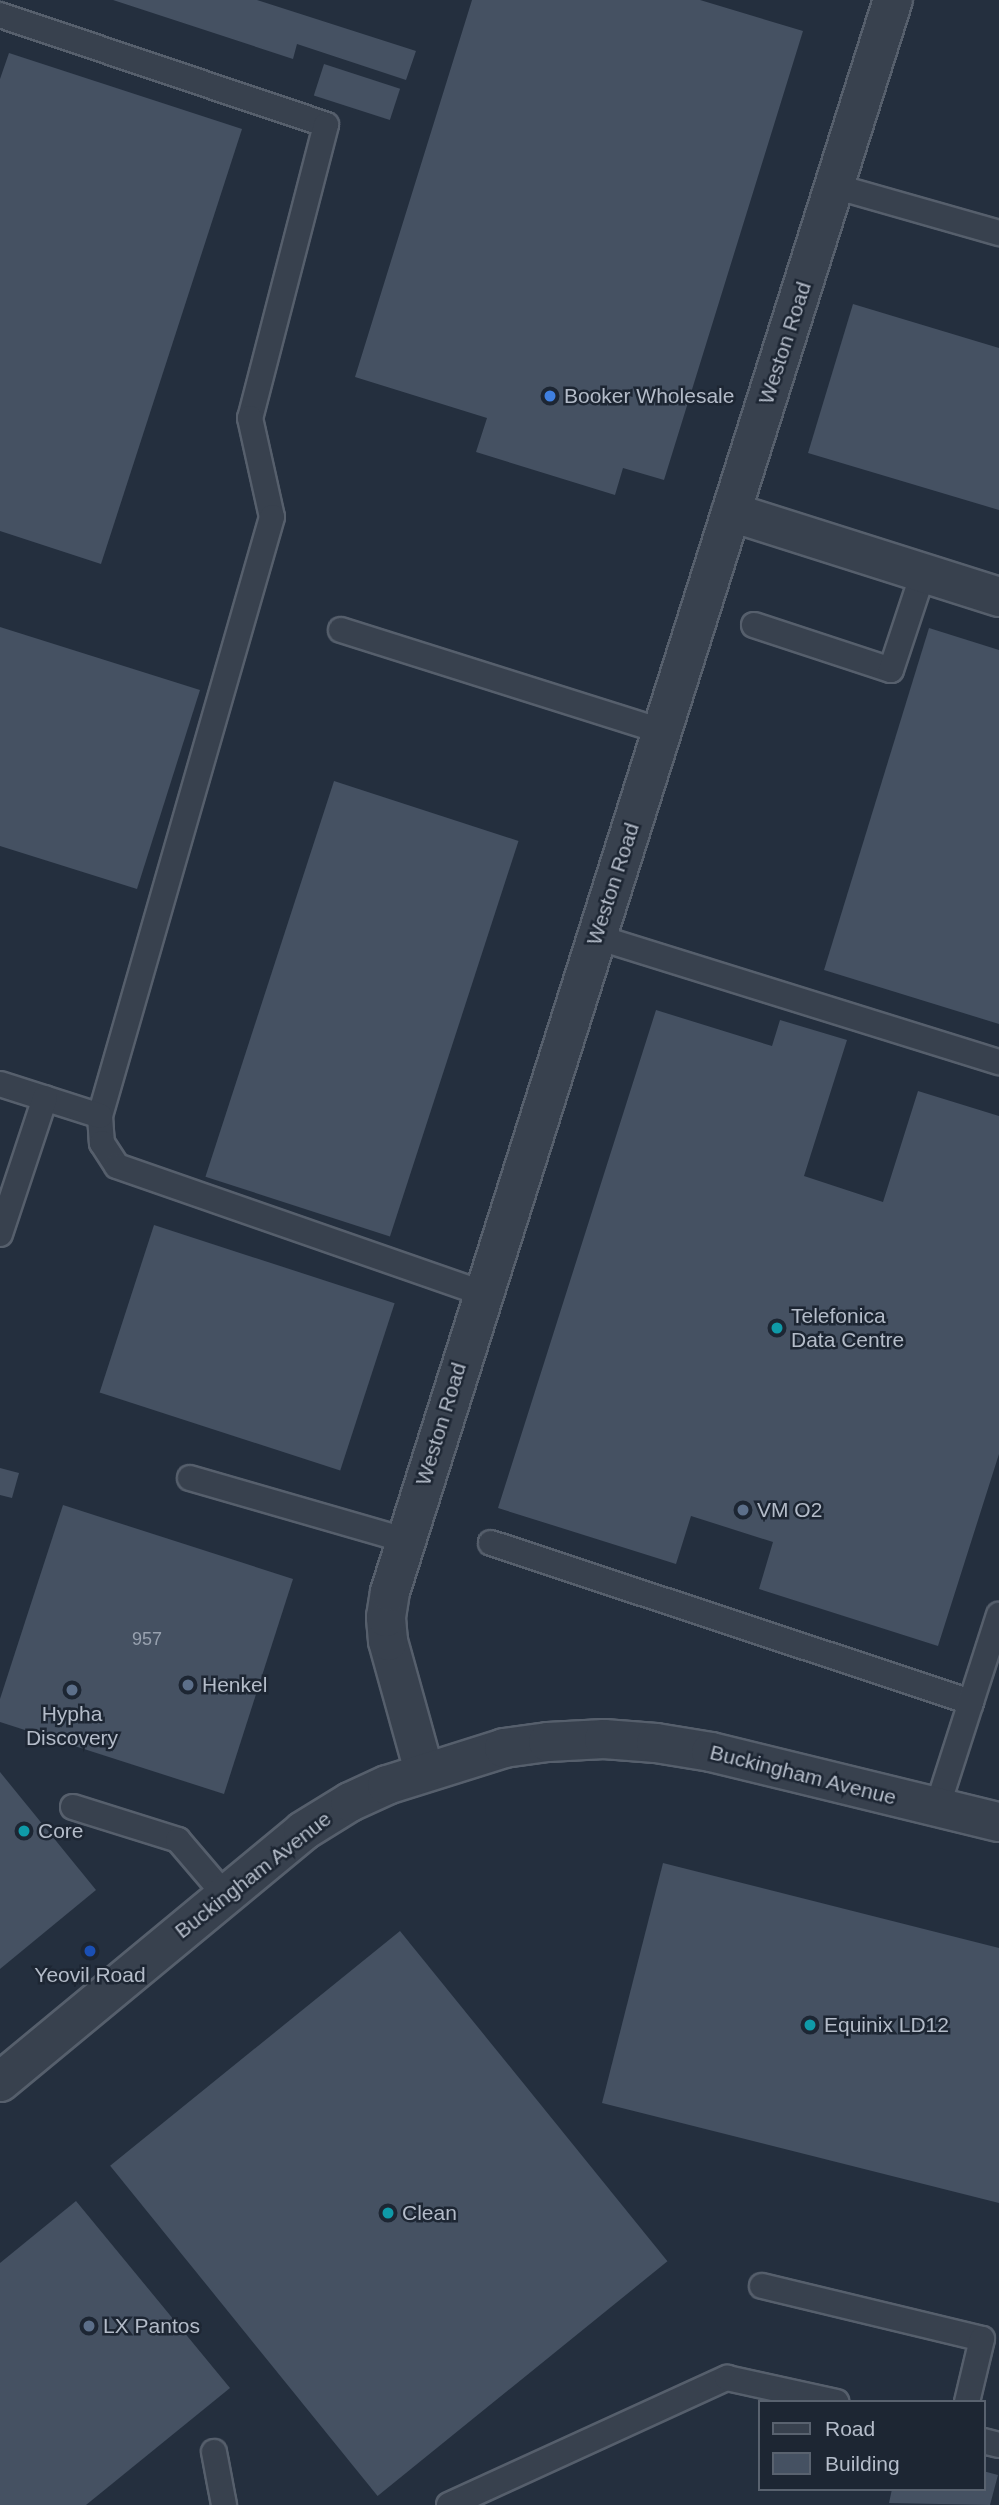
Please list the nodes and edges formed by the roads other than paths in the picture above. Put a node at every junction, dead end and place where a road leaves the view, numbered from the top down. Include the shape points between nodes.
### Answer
1 (893, 0) edge
2 (0, 15) edge
3 (834, 186) junction
4 (999, 233) edge
5 (732, 512) junction
6 (923, 573) junction
7 (999, 597) edge
8 (754, 625) dead end
9 (341, 630) dead end
10 (662, 731) junction
11 (597, 937) junction
12 (999, 1062) edge
13 (0, 1084) edge
14 (45, 1098) junction
15 (100, 1116) junction
16 (0, 1234) edge
17 (482, 1293) junction
18 (190, 1478) dead end
19 (405, 1540) junction
20 (491, 1543) dead end
21 (999, 1615) edge
22 (971, 1702) junction
23 (424, 1772) junction
24 (73, 1807) dead end
25 (937, 1808) junction
26 (999, 1822) edge
27 (225, 1895) junction
28 (0, 2082) edge
29 (762, 2287) dead end
30 (827, 2400) edge
31 (967, 2400) edge
32 (214, 2452) dead end
33 (224, 2505) edge
34 (449, 2505) edge

1 - 3 street, Weston Road
2 - 15 lane via 326,125 250,418 272,517
3 - 4 lane
3 - 5 street, Weston Road
5 - 6 street
5 - 10 street, Weston Road
6 - 7 street
6 - 8 lane via 891,670
9 - 10 lane
10 - 11 street, Weston Road
11 - 12 lane
11 - 17 street, Weston Road
13 - 14 lane
14 - 15 lane
14 - 16 lane
15 - 17 lane via 102,1143 117,1166
17 - 19 street, Weston Road
18 - 19 lane
19 - 23 street, Weston Road via 386,1617 388,1641
20 - 22 lane
21 - 22 lane
22 - 25 lane
23 - 25 street, Buckingham Avenue via 504,1748 548,1742 656,1743 711,1752
23 - 27 street, Buckingham Avenue via 350,1802 303,1831
24 - 27 lane via 178,1840
25 - 26 street, Buckingham Avenue
27 - 28 street, Buckingham Avenue
29 - 31 lane via 982,2339
30 - 34 lane via 727,2378
32 - 33 lane

